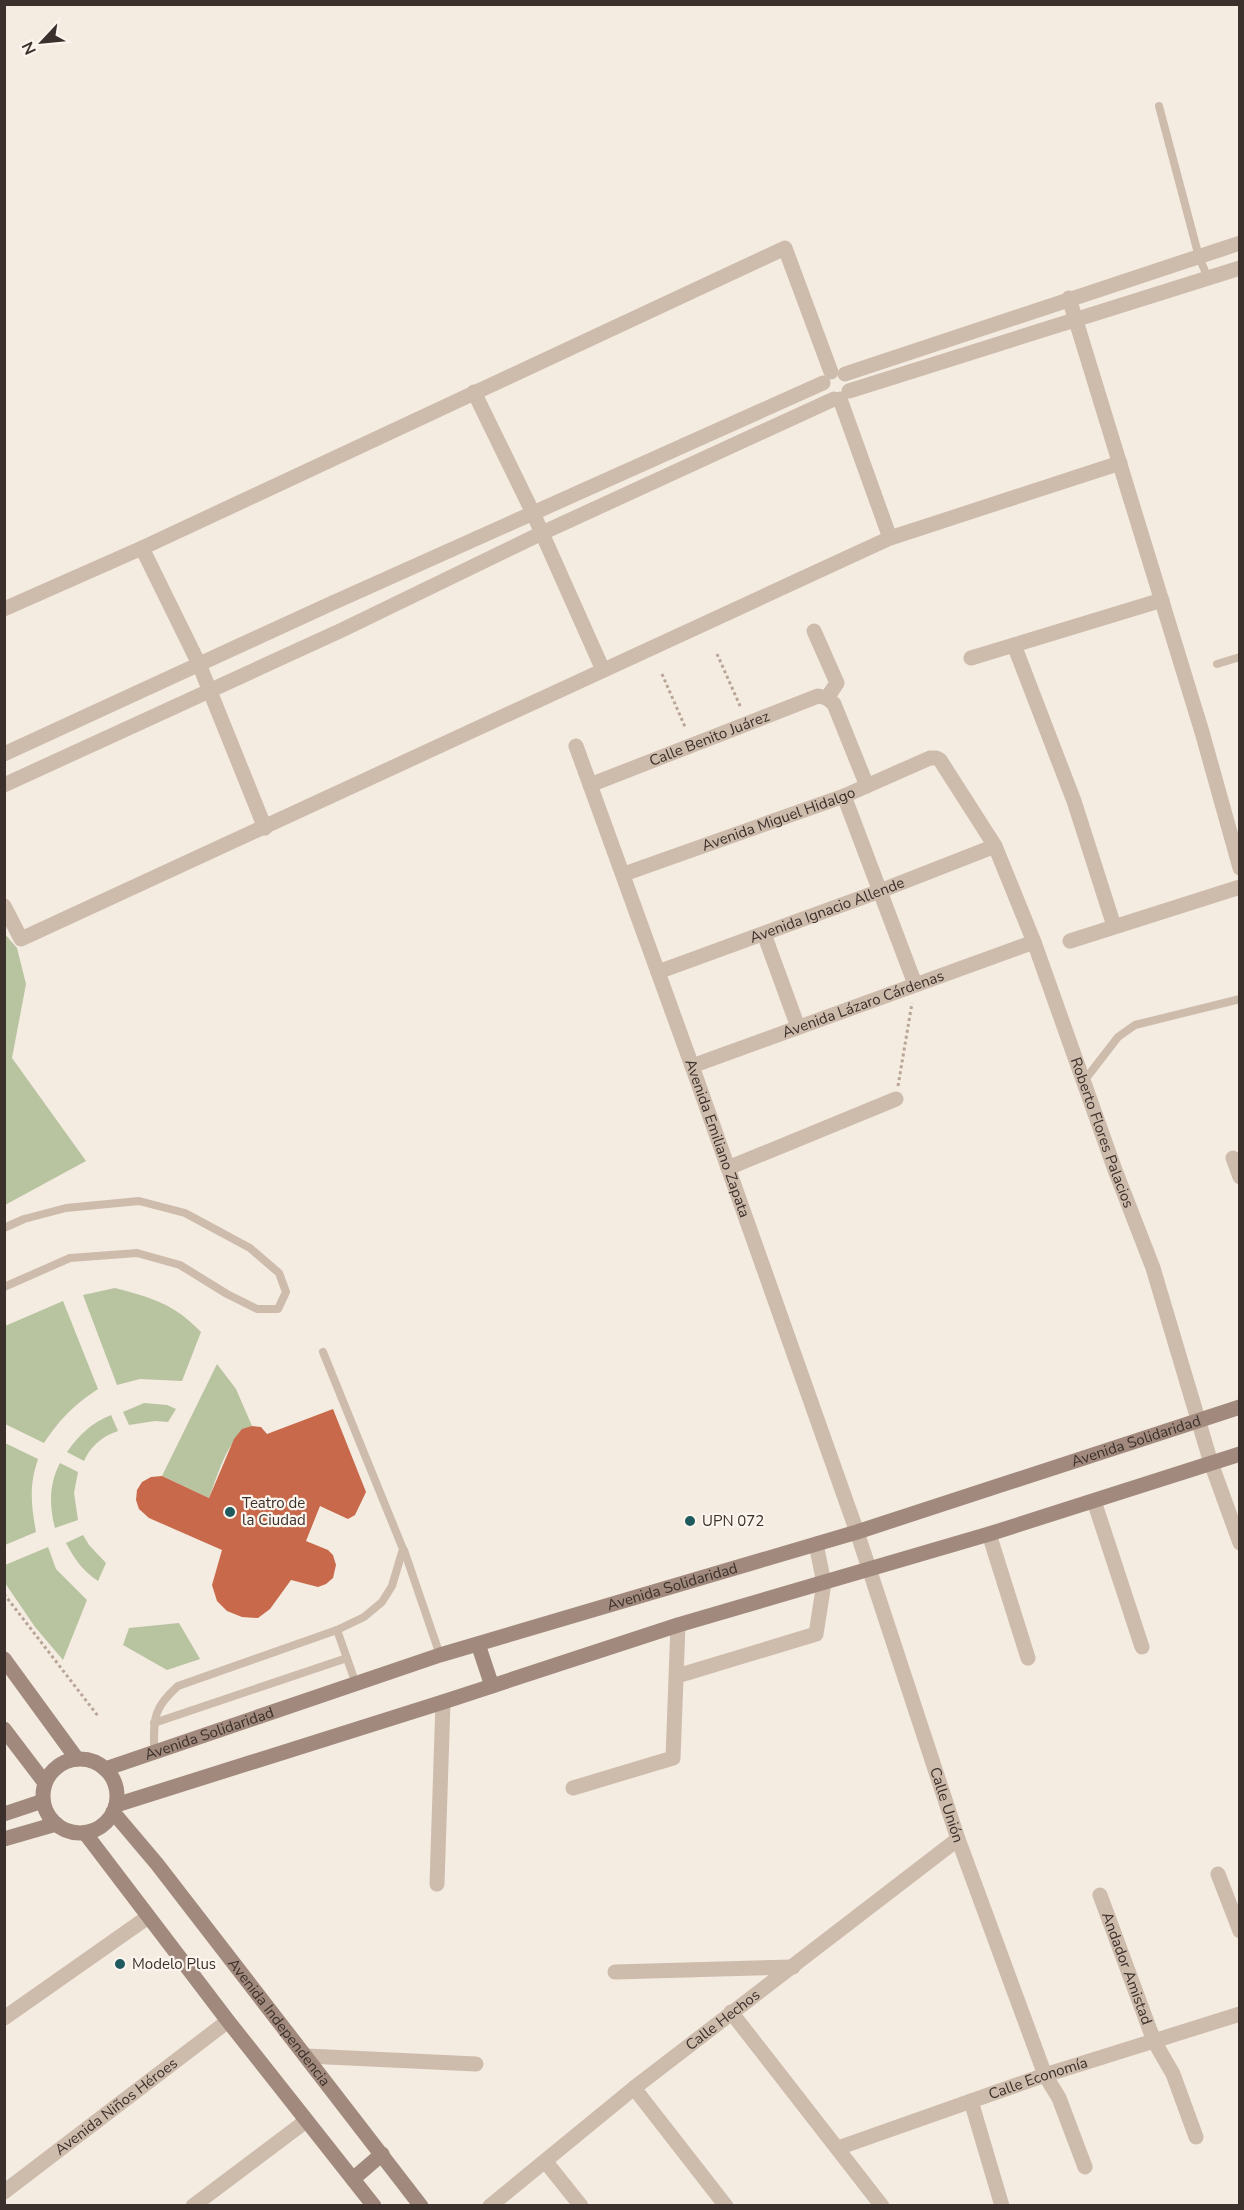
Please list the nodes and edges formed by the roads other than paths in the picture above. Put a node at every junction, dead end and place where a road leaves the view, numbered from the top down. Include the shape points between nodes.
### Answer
1 (1159, 106) dead end
2 (1239, 243) edge
3 (1198, 257) junction
4 (1239, 268) edge
5 (1208, 278) junction
6 (1069, 298) junction
7 (1074, 320) junction
8 (833, 376) junction
9 (474, 392) junction
10 (841, 396) junction
11 (1120, 463) junction
12 (533, 513) junction
13 (542, 533) junction
14 (890, 538) junction
15 (142, 548) junction
16 (1162, 600) junction
17 (4, 609) edge
18 (814, 631) dead end
19 (1014, 645) junction
20 (1239, 657) edge
21 (971, 658) dead end
22 (199, 664) junction
23 (1217, 664) dead end
24 (603, 670) junction
25 (210, 689) junction
26 (828, 698) junction
27 (576, 746) dead end
28 (4, 754) edge
29 (4, 785) edge
30 (590, 785) junction
31 (867, 786) junction
32 (844, 796) junction
33 (265, 828) junction
34 (994, 846) junction
35 (1239, 868) edge
36 (624, 874) junction
37 (1239, 887) edge
38 (880, 891) junction
39 (4, 906) edge
40 (1114, 926) junction
41 (764, 934) junction
42 (1070, 941) dead end
43 (1034, 942) junction
44 (658, 972) junction
45 (915, 984) junction
46 (1239, 999) edge
47 (798, 1027) junction
48 (692, 1066) junction
49 (1084, 1081) junction
50 (896, 1099) road end
51 (1233, 1158) dead end
52 (728, 1168) junction
53 (1239, 1177) edge
54 (4, 1228) edge
55 (4, 1287) edge
56 (323, 1352) dead end
57 (1239, 1407) edge
58 (1198, 1421) junction
59 (1239, 1454) edge
60 (1211, 1463) junction
61 (1094, 1501) junction
62 (857, 1532) junction
63 (989, 1534) junction
64 (1239, 1543) edge
65 (816, 1544) junction
66 (403, 1549) junction
67 (870, 1570) junction
68 (824, 1583) junction
69 (678, 1625) junction
70 (337, 1630) junction
71 (478, 1644) junction
72 (1142, 1647) dead end
73 (440, 1655) junction
74 (347, 1658) junction
75 (1028, 1658) dead end
76 (4, 1659) edge
77 (676, 1676) junction
78 (356, 1684) junction
79 (492, 1686) junction
80 (443, 1702) junction
81 (154, 1723) junction
82 (4, 1729) edge
83 (154, 1752) junction
84 (77, 1759) junction
85 (105, 1769) junction
86 (45, 1784) junction
87 (573, 1788) dead end
88 (43, 1802) junction
89 (115, 1808) junction
90 (4, 1814) edge
91 (56, 1824) junction
92 (85, 1833) junction
93 (4, 1839) edge
94 (958, 1839) junction
95 (1218, 1874) dead end
96 (437, 1884) dead end
97 (1100, 1895) dead end
98 (148, 1917) junction
99 (1239, 1931) edge
100 (793, 1967) junction
101 (615, 1972) dead end
102 (731, 2012) junction
103 (1239, 2013) edge
104 (4, 2018) edge
105 (228, 2021) junction
106 (1154, 2041) junction
107 (307, 2056) junction
108 (476, 2064) dead end
109 (1045, 2075) junction
110 (634, 2088) junction
111 (971, 2101) junction
112 (306, 2121) junction
113 (1196, 2137) dead end
114 (838, 2148) junction
115 (382, 2154) junction
116 (545, 2161) junction
117 (1085, 2167) dead end
118 (353, 2179) junction
119 (4, 2192) edge
120 (193, 2205) edge
121 (374, 2205) edge
122 (422, 2205) edge
123 (490, 2205) edge
124 (581, 2205) edge
125 (726, 2205) edge
126 (882, 2205) edge
127 (1002, 2205) edge

1 - 3 lane
2 - 3 street
3 - 5 lane
3 - 6 street
4 - 5 street
5 - 7 street
6 - 7 street
6 - 8 street
7 - 10 street
7 - 11 street
8 - 9 street via 785,248
8 - 10 street via 850,385
8 - 10 street via 823,390 827,396
8 - 12 street
9 - 12 street
9 - 15 street
10 - 13 street
10 - 14 street
11 - 14 street
11 - 16 street
12 - 13 street
12 - 22 street
13 - 24 street
13 - 25 street
14 - 24 street
15 - 17 street
15 - 22 street
16 - 19 street
16 - 35 street
18 - 26 street via 837,683
19 - 21 street
19 - 40 street via 1074,801
20 - 23 lane
22 - 25 street
22 - 28 street
24 - 33 street
25 - 29 street
25 - 33 street
26 - 30 street, Calle Benito Juárez via 818,696
26 - 31 street via 834,704
27 - 30 street, Avenida Emiliano Zapata
30 - 36 street, Avenida Emiliano Zapata
31 - 32 street, Avenida Miguel Hidalgo
31 - 34 street, Avenida Miguel Hidalgo via 936,758
32 - 36 street, Avenida Miguel Hidalgo
32 - 38 street
33 - 39 street via 21,939
34 - 38 street, Avenida Ignacio Allende
34 - 43 street, Roberto Flores Palacios
36 - 44 street, Avenida Emiliano Zapata
37 - 40 street
38 - 41 street, Avenida Ignacio Allende
38 - 45 street
40 - 42 street
41 - 44 street, Avenida Ignacio Allende
41 - 47 street
43 - 45 street, Avenida Lázaro Cárdenas
43 - 49 street, Roberto Flores Palacios
44 - 48 street, Avenida Emiliano Zapata
45 - 47 street, Avenida Lázaro Cárdenas
46 - 49 lane via 1135,1025 1118,1037
47 - 48 street, Avenida Lázaro Cárdenas
48 - 52 street, Avenida Emiliano Zapata
49 - 58 street, Roberto Flores Palacios via 1153,1268
50 - 52 street
51 - 53 street
52 - 62 street, Avenida Emiliano Zapata
54 - 55 lane via 66,1208 139,1201 185,1213 250,1248 279,1272 286,1292 278,1309 257,1309 180,1265 137,1253 70,1258
56 - 66 lane
57 - 58 main road, Avenida Solidaridad
58 - 60 street, Roberto Flores Palacios
58 - 62 main road, Avenida Solidaridad
59 - 60 main road
60 - 61 main road
60 - 64 street, Roberto Flores Palacios
61 - 63 main road
61 - 72 street
62 - 65 main road, Avenida Solidaridad
62 - 67 street, Calle Unión
63 - 67 main road
63 - 75 street
65 - 68 street
65 - 71 main road, Avenida Solidaridad
66 - 70 lane via 392,1586 382,1602 364,1617
66 - 73 lane
67 - 68 main road
67 - 94 street, Calle Unión
68 - 69 main road
68 - 77 street via 816,1634
69 - 77 street
69 - 79 main road
70 - 74 lane
70 - 81 lane via 178,1686 161,1701
71 - 73 main road, Avenida Solidaridad
71 - 79 main road
73 - 78 main road, Avenida Solidaridad
74 - 78 lane
74 - 81 lane
76 - 84 main road
77 - 87 street via 673,1758
78 - 83 main road, Avenida Solidaridad
79 - 80 main road
80 - 89 main road
80 - 96 street
81 - 83 lane
82 - 86 main road
83 - 85 main road, Avenida Solidaridad
84 - 85 main road
84 - 86 main road via 57,1767
85 - 89 main road via 113,1779
86 - 88 main road
88 - 90 main road
88 - 91 main road
89 - 92 main road via 106,1822
89 - 107 main road, Avenida Independencia
91 - 92 main road via 64,1830
91 - 93 main road
92 - 98 main road
94 - 100 street, Calle Hechos
94 - 109 street, Calle Unión
95 - 99 street
97 - 106 street, Andador Amistad
98 - 104 street
98 - 105 main road
100 - 101 street
100 - 102 street, Calle Hechos
102 - 110 street, Calle Hechos
102 - 114 street
103 - 106 street, Calle Economía
105 - 112 main road
105 - 119 street, Avenida Niños Héroes
106 - 109 street, Calle Economía
106 - 113 street, Andador Amistad via 1173,2074
107 - 108 street
107 - 115 main road, Avenida Independencia
109 - 111 street, Calle Economía
109 - 117 street, Calle Unión via 1059,2098
110 - 116 street, Calle Hechos
110 - 125 street
111 - 114 street, Calle Economía
111 - 127 street
112 - 118 main road
112 - 120 street
114 - 126 street
115 - 118 main road
115 - 122 main road, Avenida Independencia
116 - 123 street, Calle Hechos
116 - 124 street
118 - 121 main road

